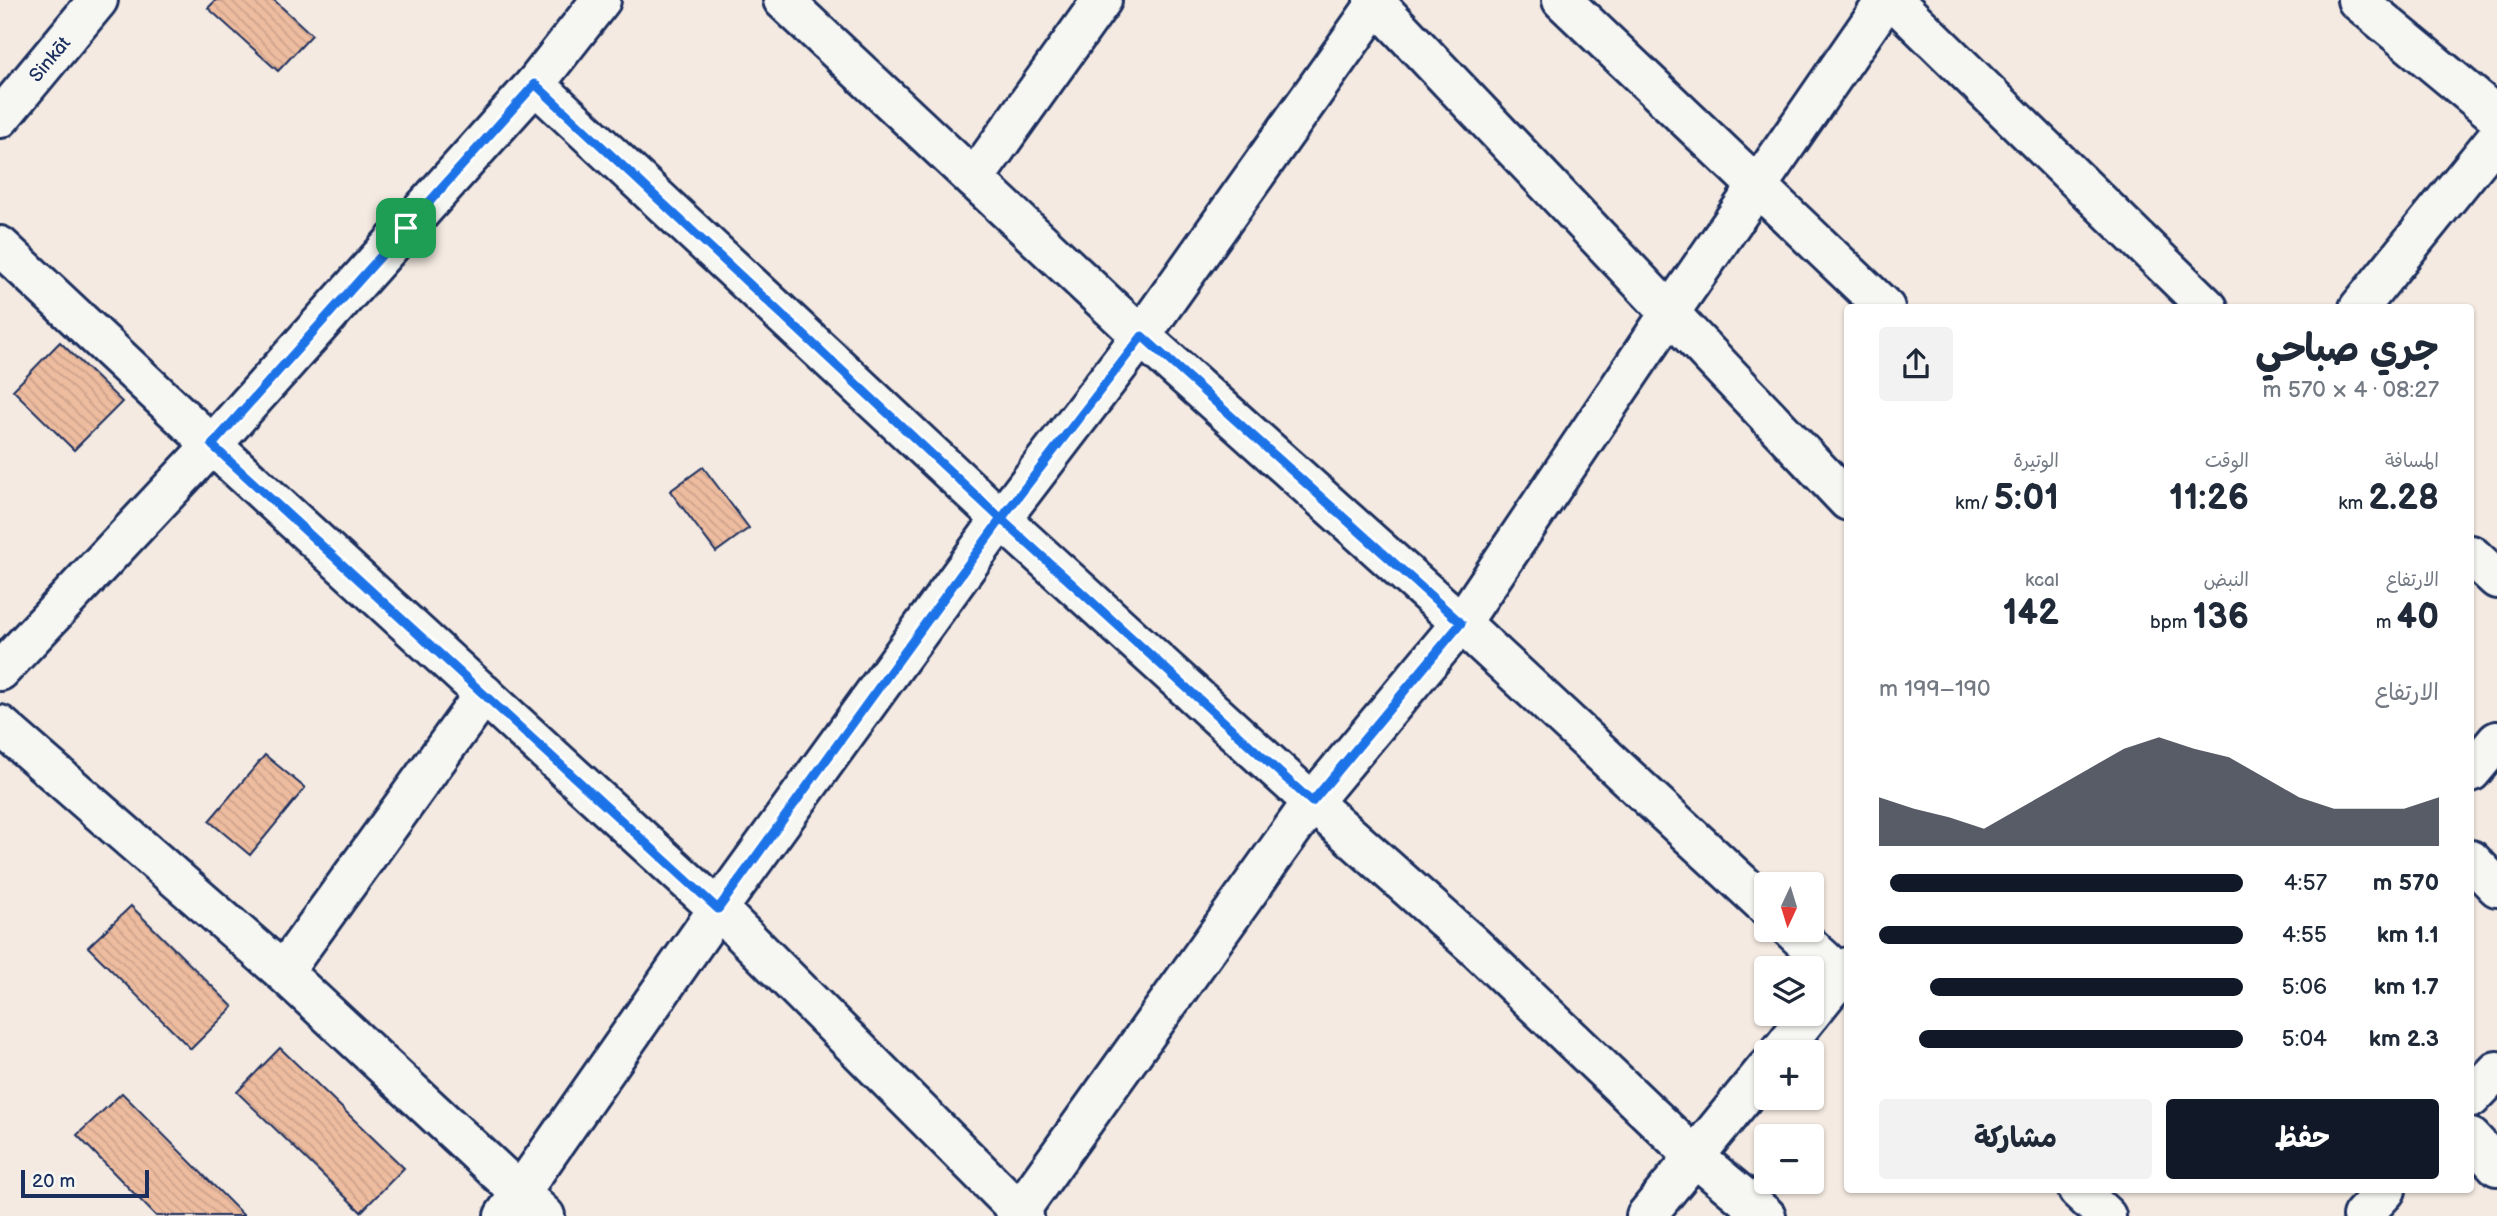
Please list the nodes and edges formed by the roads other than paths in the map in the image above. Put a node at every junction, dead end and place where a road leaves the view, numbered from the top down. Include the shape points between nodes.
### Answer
1 (98, 0) edge
2 (601, 0) edge
3 (783, 0) edge
4 (1102, 0) edge
5 (1562, 0) edge
6 (1886, 0) edge
7 (1893, 0) edge
8 (2357, 0) edge
9 (1376, 1) edge
10 (535, 84) junction
11 (2497, 116) edge
12 (0, 118) edge
13 (2497, 137) edge
14 (974, 179) junction
15 (1758, 185) junction
16 (0, 246) edge
17 (1881, 304) edge
18 (2204, 304) edge
19 (2362, 304) edge
20 (1670, 314) junction
21 (1142, 336) junction
22 (212, 445) junction
23 (1844, 497) edge
24 (1001, 519) junction
25 (2474, 558) edge
26 (2497, 579) edge
27 (1461, 623) junction
28 (0, 671) edge
29 (484, 694) junction
30 (0, 725) edge
31 (2497, 741) edge
32 (2474, 768) edge
33 (1312, 802) junction
34 (2474, 863) edge
35 (2497, 887) edge
36 (1754, 895) edge
37 (718, 909) junction
38 (1807, 942) edge
39 (283, 972) junction
40 (1844, 973) edge
41 (1844, 977) edge
42 (1824, 999) edge
43 (1801, 1026) edge
44 (1790, 1040) edge
45 (2497, 1071) edge
46 (1754, 1084) edge
47 (2474, 1095) edge
48 (2474, 1141) edge
49 (1695, 1157) junction
50 (2497, 1166) edge
51 (2383, 1193) edge
52 (523, 1208) edge
53 (1020, 1215) edge
54 (1646, 1216) edge
55 (1766, 1216) edge
56 (2362, 1216) edge

1 - 12 street, Sinkāt
2 - 10 street
3 - 14 street
4 - 14 street
5 - 15 street
6 - 15 street
7 - 18 street
8 - 11 street
9 - 20 street
9 - 21 street
10 - 22 street
10 - 24 street
13 - 19 street
14 - 21 street
15 - 17 street
15 - 20 street
16 - 22 street
20 - 23 street
20 - 27 street
21 - 24 street
21 - 27 street
22 - 28 street
22 - 29 street
24 - 33 street
24 - 37 street
25 - 26 street
27 - 33 street
27 - 36 street
29 - 37 street
29 - 39 street
30 - 39 street
31 - 32 street
33 - 49 street via 1473,945
33 - 53 street
34 - 35 street
37 - 52 street
37 - 53 street
38 - 40 street
39 - 52 street
41 - 42 street
43 - 44 street
45 - 47 street
46 - 49 street
48 - 50 street
49 - 54 street
49 - 55 street
51 - 56 street

